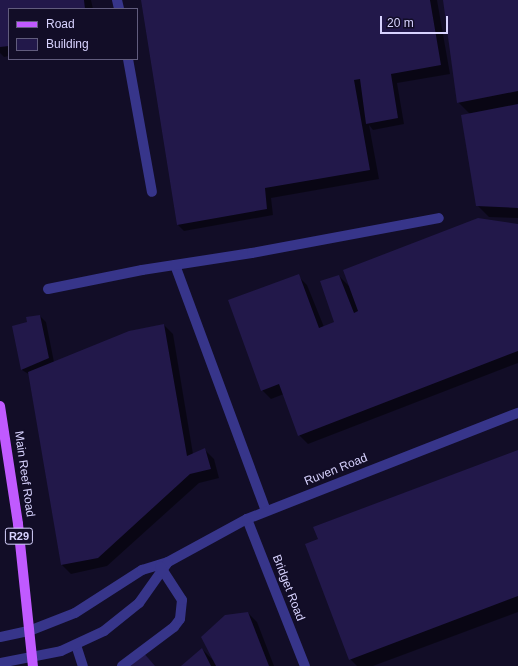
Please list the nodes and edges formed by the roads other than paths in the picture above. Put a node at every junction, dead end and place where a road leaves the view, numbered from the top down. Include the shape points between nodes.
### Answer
1 (128, 60) edge
2 (152, 192) dead end
3 (439, 218) dead end
4 (175, 265) junction
5 (48, 289) dead end
6 (0, 406) edge
7 (518, 413) edge
8 (266, 512) junction
9 (247, 519) junction
10 (164, 566) junction
11 (30, 631) junction
12 (0, 637) edge
13 (76, 645) junction
14 (33, 662) edge
15 (0, 663) edge
16 (83, 666) edge
17 (122, 666) edge
18 (304, 666) edge

1 - 2 street
3 - 4 street
4 - 5 street
4 - 8 street
6 - 11 main road, Main Reef Road / R29 via 18,524
7 - 8 street, Ruven Road
8 - 9 street, Ruven Road
9 - 10 street, Ruven Road
9 - 18 street, Bridget Road
10 - 11 street, Ruven Road via 142,570 74,613
10 - 13 street, Ruven Road via 151,589 122,619
10 - 17 street via 182,600 180,619 174,627
11 - 12 street, Ruven Road
11 - 14 main road, Main Reef Road / R29
13 - 14 street, Ruven Road
13 - 16 street
14 - 15 street, Ruven Road

